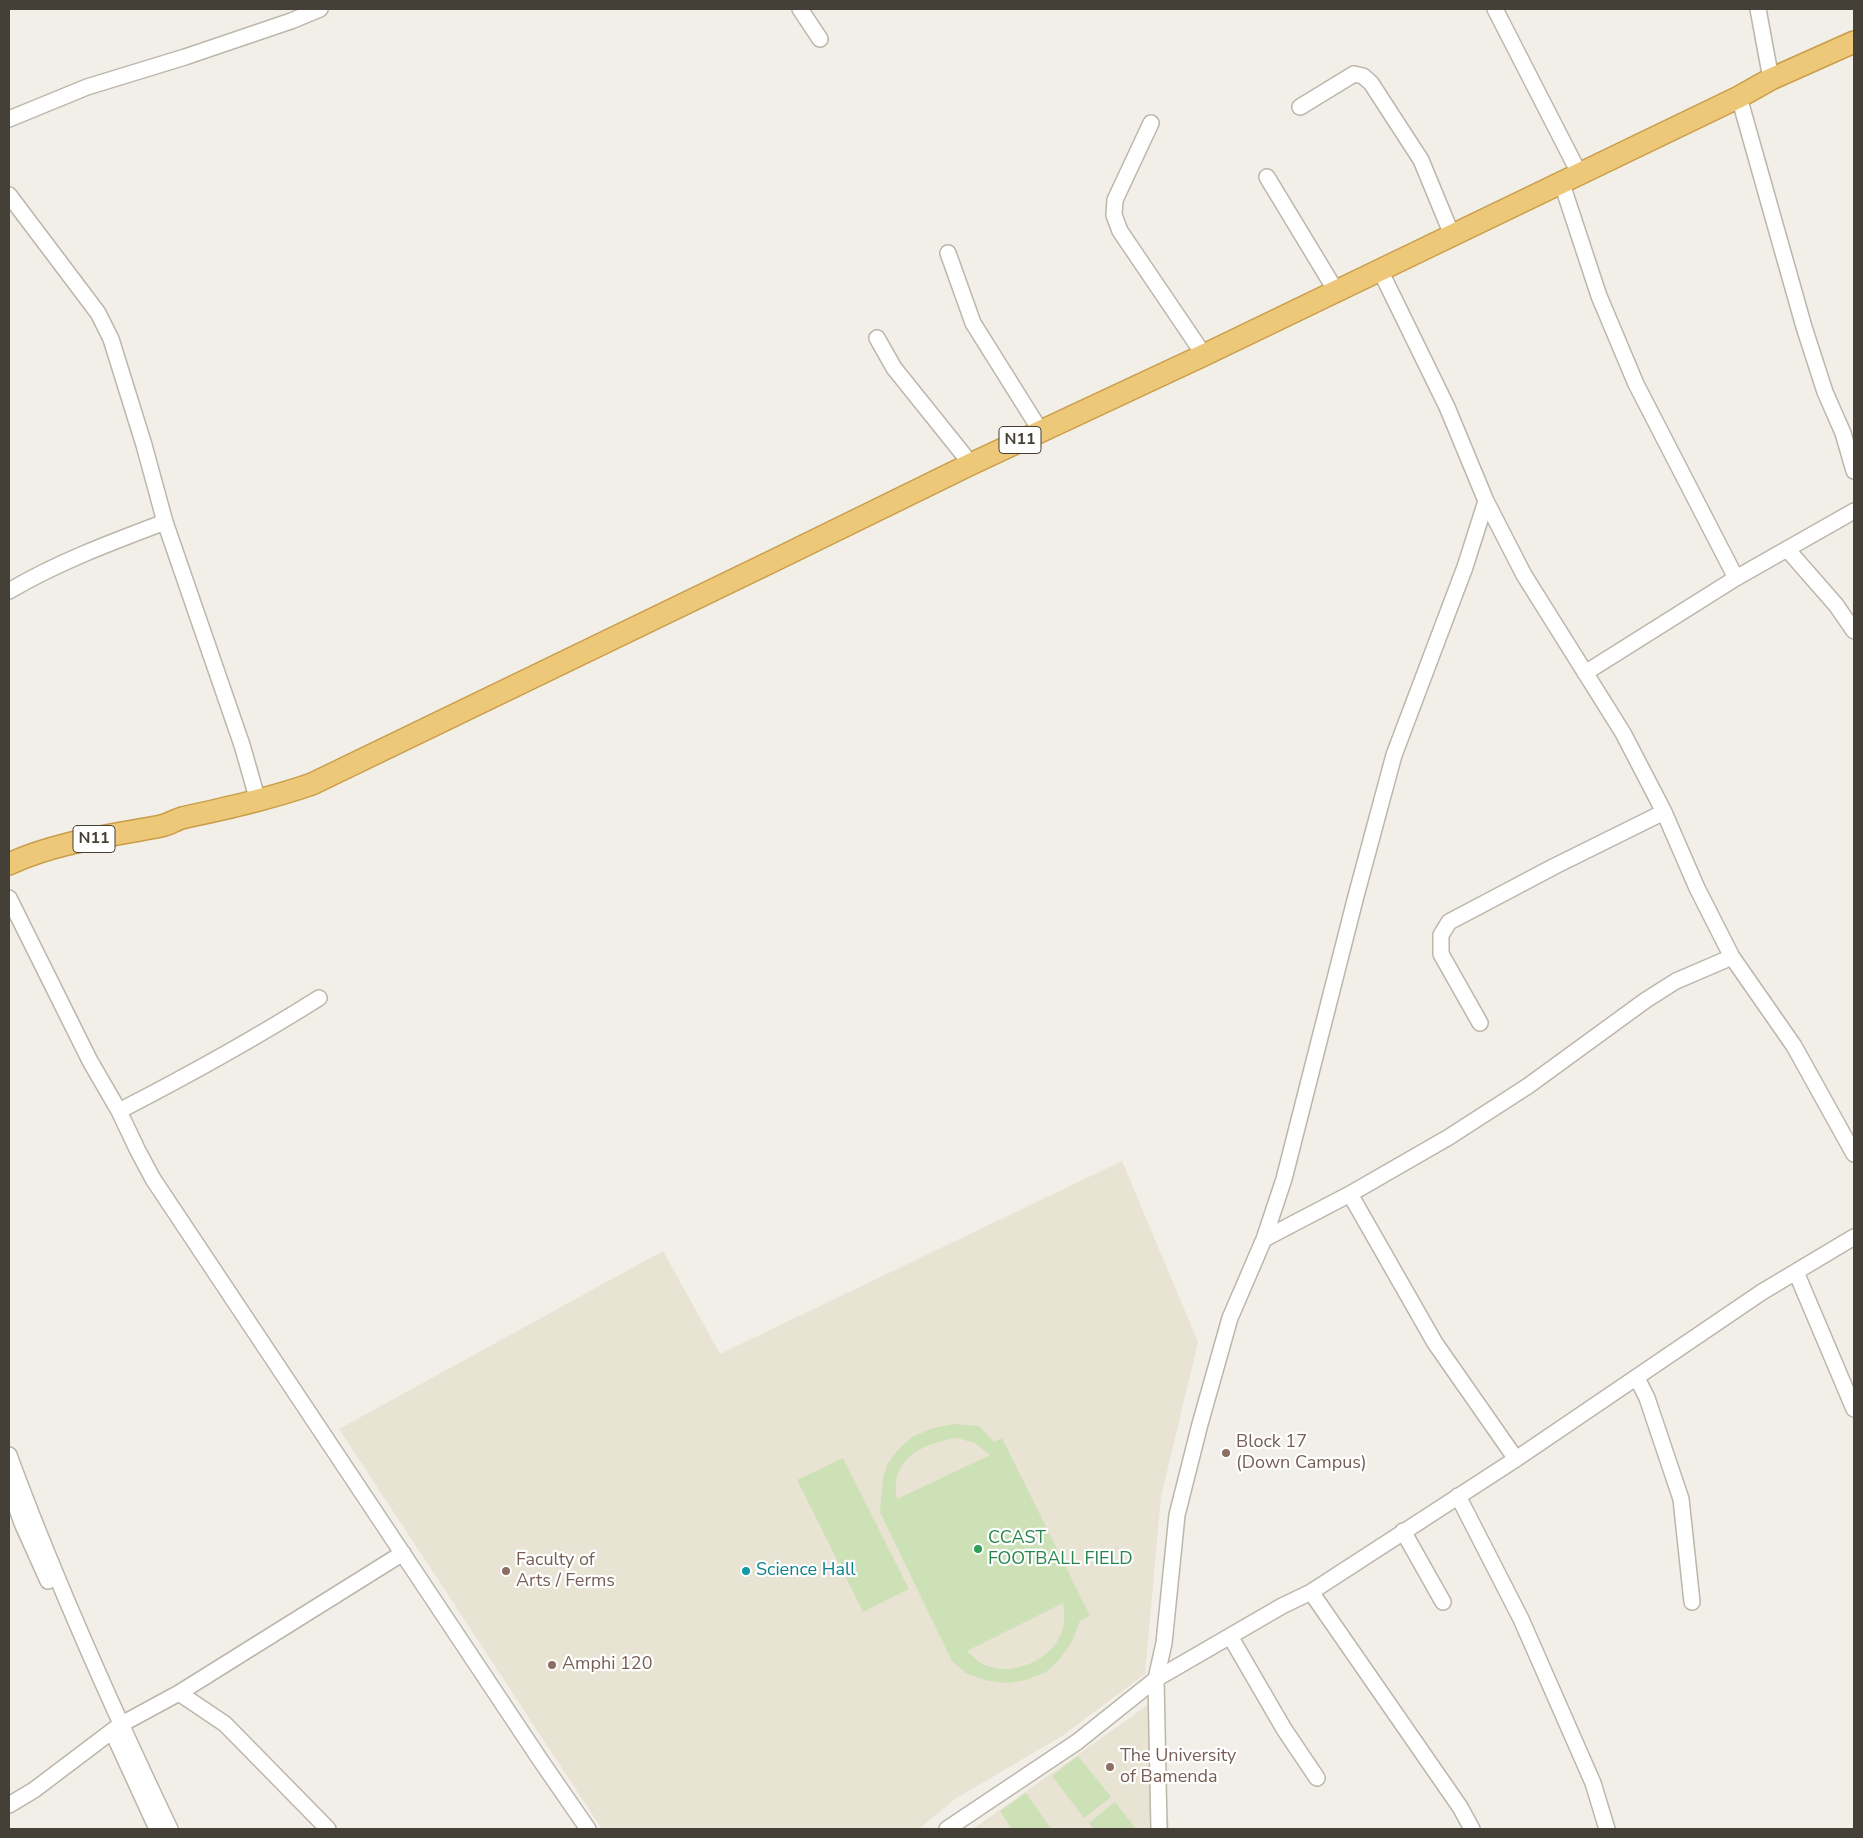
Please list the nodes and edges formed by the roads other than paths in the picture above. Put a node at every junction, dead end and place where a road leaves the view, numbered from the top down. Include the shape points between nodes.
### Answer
1 (320, 9) edge
2 (800, 9) edge
3 (1495, 9) edge
4 (1758, 9) edge
5 (820, 39) dead end
6 (1854, 42) edge
7 (1771, 79) junction
8 (1739, 97) junction
9 (1300, 107) dead end
10 (9, 119) edge
11 (1150, 123) dead end
12 (1267, 177) dead end
13 (1570, 177) junction
14 (9, 195) edge
15 (1452, 235) junction
16 (948, 253) dead end
17 (1380, 270) junction
18 (1336, 291) junction
19 (877, 338) dead end
20 (1204, 355) junction
21 (1040, 430) junction
22 (971, 464) junction
23 (1854, 470) edge
24 (1486, 501) junction
25 (1854, 511) edge
26 (165, 522) junction
27 (1788, 549) junction
28 (1736, 578) junction
29 (9, 591) edge
30 (1854, 631) edge
31 (1585, 673) junction
32 (258, 801) junction
33 (1664, 812) junction
34 (180, 819) junction
35 (9, 852) edge
36 (9, 864) edge
37 (9, 898) edge
38 (1732, 957) junction
39 (320, 998) dead end
40 (1480, 1023) dead end
41 (119, 1111) junction
42 (1854, 1154) edge
43 (1350, 1194) junction
44 (1854, 1237) edge
45 (1264, 1240) junction
46 (1796, 1272) junction
47 (1637, 1378) junction
48 (1854, 1410) edge
49 (9, 1455) edge
50 (1516, 1459) junction
51 (9, 1486) edge
52 (1458, 1496) junction
53 (1403, 1531) junction
54 (403, 1553) junction
55 (1311, 1592) junction
56 (1443, 1602) dead end
57 (1692, 1602) dead end
58 (1230, 1636) junction
59 (1156, 1679) junction
60 (179, 1693) junction
61 (116, 1728) junction
62 (1317, 1778) dead end
63 (9, 1805) edge
64 (157, 1829) edge
65 (170, 1829) edge
66 (328, 1829) edge
67 (588, 1829) edge
68 (947, 1829) edge
69 (1159, 1829) edge
70 (1472, 1829) edge
71 (1607, 1829) edge

1 - 10 street via 202,51 86,87
2 - 5 street
3 - 13 street
4 - 7 street
6 - 7 highway, N11
7 - 8 highway, N11
8 - 13 highway, N11
8 - 23 street via 1804,326
9 - 15 street via 1354,74 1363,76 1371,83 1421,160
11 - 20 street via 1115,200 1114,215 1120,231
12 - 18 street
13 - 15 highway, N11
13 - 28 street via 1599,296 1636,384
14 - 26 street via 98,313 111,339
15 - 17 highway, N11
16 - 21 street via 973,323
17 - 18 highway, N11
17 - 24 street via 1447,406
18 - 20 highway, N11
19 - 22 street via 894,368
20 - 21 highway, N11
21 - 22 highway, N11
22 - 32 highway, N11 via 312,784
24 - 31 street via 1524,575
24 - 45 street via 1466,567 1394,755 1284,1179
25 - 27 street
26 - 29 street via 106,544
26 - 32 street via 242,745
27 - 28 street
27 - 30 street
28 - 31 street
31 - 33 street via 1623,733
32 - 34 highway, N11
33 - 38 street
33 - 40 street via 1449,922 1440,935 1441,954
34 - 35 highway, N11 via 78,831
34 - 36 highway, N11 via 163,826 37,853
37 - 41 street via 90,1061
38 - 42 street via 1794,1046
38 - 43 street via 1676,981 1450,1137
39 - 41 street via 254,1038
41 - 54 street via 153,1179
43 - 45 street
43 - 50 street via 1435,1343
44 - 46 street
45 - 59 street via 1230,1318 1191,1460 1178,1515 1164,1643
46 - 47 street
46 - 48 street
47 - 50 street
47 - 57 street via 1647,1398 1681,1499
49 - 61 street
50 - 52 street
51 - 61 street via 22,1523
52 - 53 street
52 - 71 street via 1521,1619 1593,1783
53 - 55 street
53 - 56 street
54 - 60 street
54 - 67 street
55 - 58 street
55 - 70 street via 1460,1806
58 - 59 street
58 - 62 street via 1284,1729
59 - 68 street via 1077,1742
59 - 69 street
60 - 61 street
60 - 66 street via 225,1724
61 - 63 street
61 - 64 street
61 - 65 street

